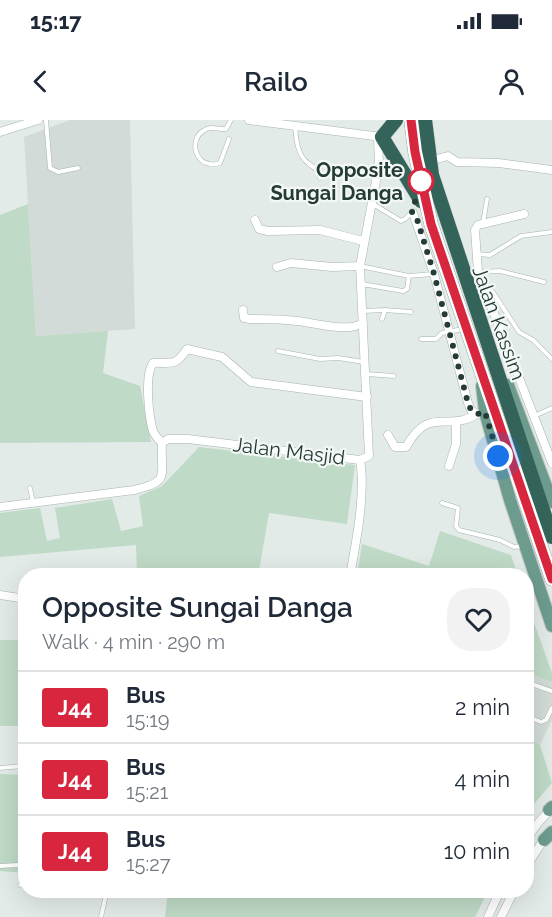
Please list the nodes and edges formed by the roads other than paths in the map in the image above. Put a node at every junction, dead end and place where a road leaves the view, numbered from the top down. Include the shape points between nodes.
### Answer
1 (38, 120) edge
2 (46, 120) edge
3 (231, 120) edge
4 (249, 120) edge
5 (396, 120) edge
6 (411, 120) edge
7 (425, 120) edge
8 (295, 125) junction
9 (0, 132) edge
10 (380, 137) junction
11 (229, 139) dead end
12 (429, 161) junction
13 (78, 168) dead end
14 (552, 170) edge
15 (320, 178) dead end
16 (487, 199) dead end
17 (373, 204) junction
18 (413, 213) joint
19 (524, 214) dead end
20 (255, 220) dead end
21 (431, 224) junction
22 (483, 224) junction
23 (552, 232) edge
24 (363, 241) junction
25 (476, 254) junction
26 (360, 266) junction
27 (277, 267) dead end
28 (434, 274) junction
29 (472, 275) junction
30 (409, 276) junction
31 (544, 282) dead end
32 (361, 283) junction
33 (243, 310) dead end
34 (385, 310) junction
35 (362, 311) junction
36 (411, 312) dead end
37 (382, 319) dead end
38 (363, 323) junction
39 (466, 329) junction
40 (448, 333) junction
41 (421, 339) dead end
42 (487, 344) junction
43 (278, 351) dead end
44 (552, 359) edge
45 (365, 362) junction
46 (481, 372) junction
47 (366, 374) junction
48 (394, 376) dead end
49 (367, 397) junction
50 (552, 408) edge
51 (481, 413) junction
52 (533, 416) junction
53 (456, 422) junction
54 (388, 435) dead end
55 (162, 443) junction
56 (360, 460) junction
57 (552, 463) edge
58 (449, 466) dead end
59 (30, 488) dead end
60 (531, 494) junction
61 (552, 502) edge
62 (33, 503) junction
63 (442, 503) dead end
64 (0, 507) edge
65 (552, 537) edge
66 (526, 545) junction
67 (351, 568) edge
68 (533, 568) edge
69 (534, 570) edge
70 (552, 579) edge
71 (0, 595) edge
72 (18, 597) edge
73 (552, 626) edge
74 (534, 685) edge
75 (552, 692) edge
76 (552, 708) edge
77 (534, 719) edge
78 (18, 766) edge
79 (0, 768) edge
80 (551, 808) edge
81 (552, 827) edge
82 (534, 830) edge
83 (548, 836) edge
84 (534, 856) edge
85 (18, 865) edge
86 (0, 866) edge
87 (497, 898) edge
88 (510, 898) edge
89 (105, 899) dead end
90 (100, 917) edge
91 (488, 917) edge
92 (501, 917) edge

1 - 9 street
2 - 13 lane via 50,168 58,172
3 - 11 lane via 226,129 212,127 197,136 195,150 200,160 220,163
4 - 8 street
5 - 10 highway
6 - 21 highway
7 - 12 highway
8 - 10 street
8 - 15 lane via 300,153 320,173
10 - 17 street, Jalan Masjid
10 - 21 highway via 416,190
12 - 14 street via 448,156 457,162
12 - 29 highway via 435,186
16 - 22 lane
17 - 18 lane via 400,221
17 - 24 street, Jalan Masjid
18 - 28 street
19 - 22 street
20 - 24 street via 259,229 268,231 320,230
21 - 39 highway
22 - 25 street, Jalan Kassim via 475,230
23 - 25 lane via 520,236 490,255
24 - 26 street, Jalan Masjid
25 - 29 street, Jalan Kassim
26 - 27 street via 291,263
26 - 30 lane
26 - 32 street, Jalan Masjid
28 - 30 lane
28 - 40 street
29 - 31 lane via 500,271
29 - 42 highway
29 - 44 lane via 488,283 519,332
29 - 52 street, Jalan Kassim
30 - 32 lane via 403,291
32 - 35 street, Jalan Masjid
33 - 38 street via 244,318 249,319 342,327
34 - 35 lane
34 - 36 lane
34 - 37 lane
35 - 38 street, Jalan Masjid
38 - 45 street, Jalan Masjid
39 - 40 lane
39 - 46 highway
40 - 41 lane via 436,339
40 - 51 street via 468,403 471,410
42 - 60 highway
42 - 61 main road via 509,387
43 - 45 lane
45 - 47 street, Jalan Masjid
46 - 51 main road
46 - 60 highway
47 - 48 lane
47 - 49 street, Jalan Masjid
49 - 55 street via 251,382 222,357 187,349 179,360 153,363 149,370 153,433
49 - 56 street, Jalan Masjid via 370,452
50 - 52 lane
51 - 53 street
51 - 66 main road
52 - 57 street, Jalan Kassim
53 - 54 street via 427,423 406,447 395,447
53 - 58 street via 456,444
55 - 56 street, Jalan Masjid via 168,439 188,439
55 - 62 street via 163,473 154,484
56 - 67 street via 358,528
59 - 62 lane
60 - 65 highway
60 - 70 highway
62 - 64 street
63 - 66 lane via 458,508 459,530 500,540 514,548
66 - 68 main road
69 - 73 main road
71 - 72 street
74 - 75 lane
76 - 77 lane via 546,720
78 - 79 lane
80 - 82 street
81 - 83 street
83 - 84 street
85 - 86 lane
87 - 91 street
88 - 92 street
89 - 90 lane

